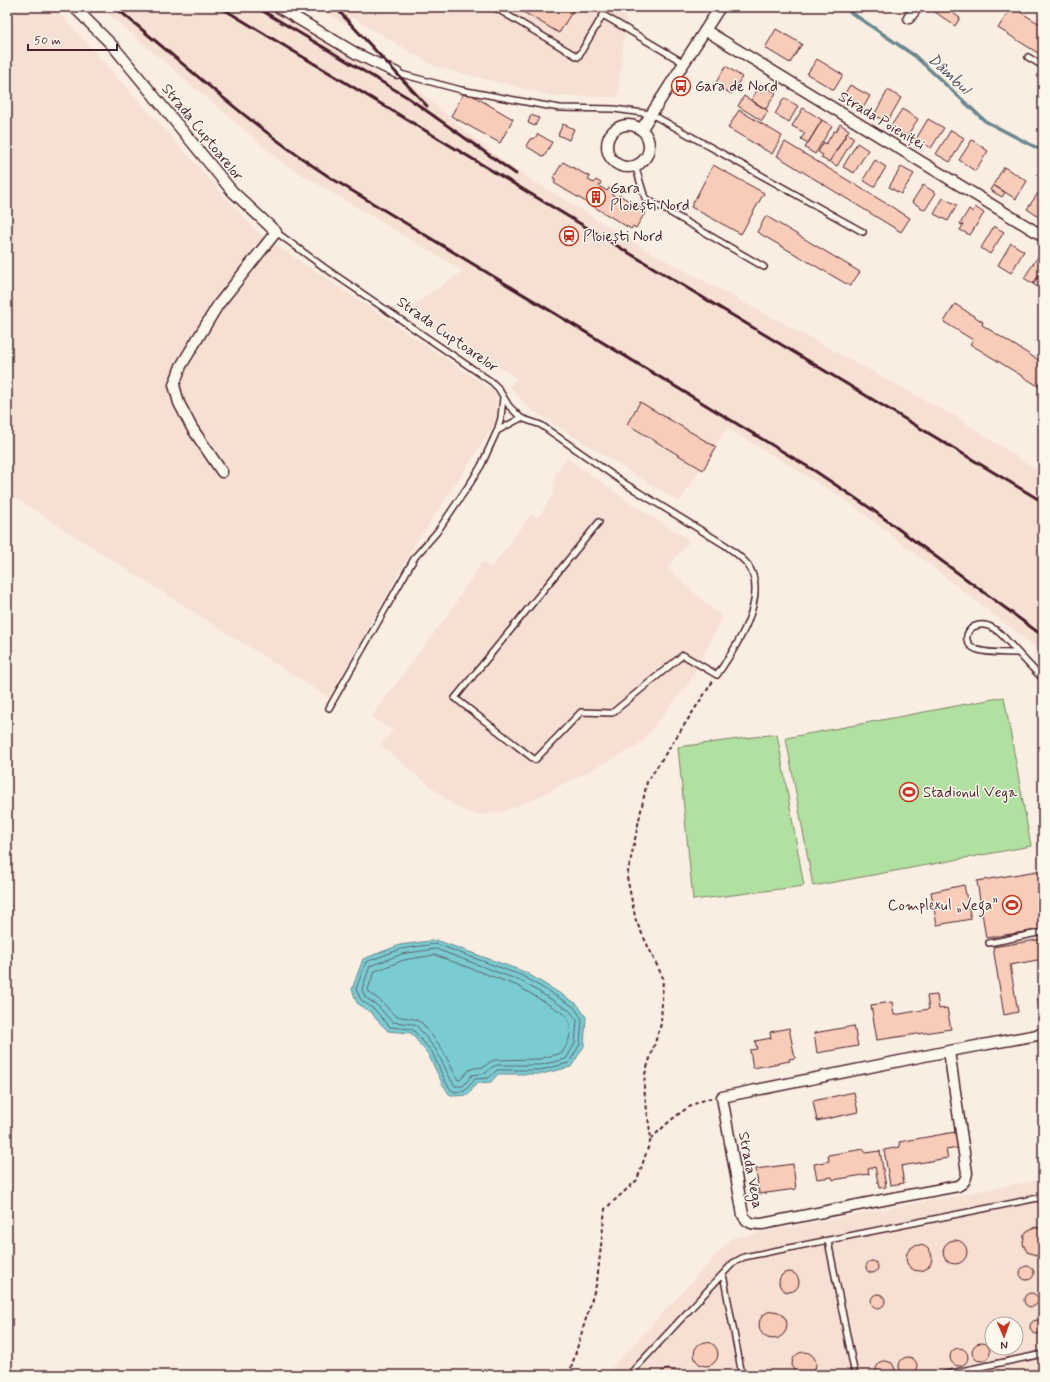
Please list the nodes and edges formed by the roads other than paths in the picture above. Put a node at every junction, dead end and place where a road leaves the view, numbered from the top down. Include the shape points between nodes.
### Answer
1 (74, 7) edge
2 (278, 7) edge
3 (494, 7) edge
4 (720, 7) edge
5 (917, 7) edge
6 (909, 18) dead end
7 (705, 30) junction
8 (1028, 57) dead end
9 (684, 63) junction
10 (1043, 66) edge
11 (397, 73) joint
12 (651, 114) junction
13 (641, 130) junction
14 (636, 165) junction
15 (276, 232) junction
16 (863, 232) dead end
17 (1043, 236) edge
18 (764, 267) dead end
19 (503, 397) junction
20 (521, 418) junction
21 (497, 431) junction
22 (222, 472) dead end
23 (599, 522) dead end
24 (1018, 653) junction
25 (1043, 680) edge
26 (330, 708) dead end
27 (1043, 932) edge
28 (989, 943) dead end
29 (1043, 1034) edge
30 (949, 1051) junction
31 (1043, 1197) edge
32 (828, 1241) junction
33 (723, 1274) junction
34 (1043, 1354) edge
35 (629, 1375) edge
36 (742, 1375) edge
37 (855, 1375) edge
38 (942, 1375) edge

1 - 15 street, Strada Cuptoarelor via 113,46 232,191
2 - 11 street via 357,54
3 - 9 lane via 578,57 603,15
4 - 7 street
5 - 6 street
7 - 9 street
7 - 17 street, Strada Poieniței
8 - 10 lane
9 - 12 street
11 - 12 lane via 461,90 560,108 614,108
12 - 13 street
12 - 16 lane
13 - 14 street via 648,140 648,152
13 - 14 street via 629,125 622,126 608,139 608,153 616,163 629,167
14 - 18 lane via 645,198
15 - 19 lane, Strada Cuptoarelor via 492,382
15 - 22 street via 218,304 181,366 174,385 179,403 192,428
19 - 20 lane, Strada Cuptoarelor
19 - 21 lane
20 - 21 lane
20 - 23 lane via 541,425 627,485 725,545 748,566 754,578 755,588 752,611 743,634 717,675 684,655 612,713 581,712 535,760 455,698
21 - 26 lane via 471,482 437,532 415,557
24 - 24 lane via 989,626 973,626 968,629 967,641 976,650
24 - 25 lane
27 - 28 lane
29 - 30 street
30 - 30 street, Strada Vega via 722,1096 746,1220 762,1224 963,1183 967,1173
31 - 32 lane
32 - 33 lane via 744,1258 733,1263
32 - 37 lane
33 - 35 lane
33 - 36 lane
34 - 38 lane

